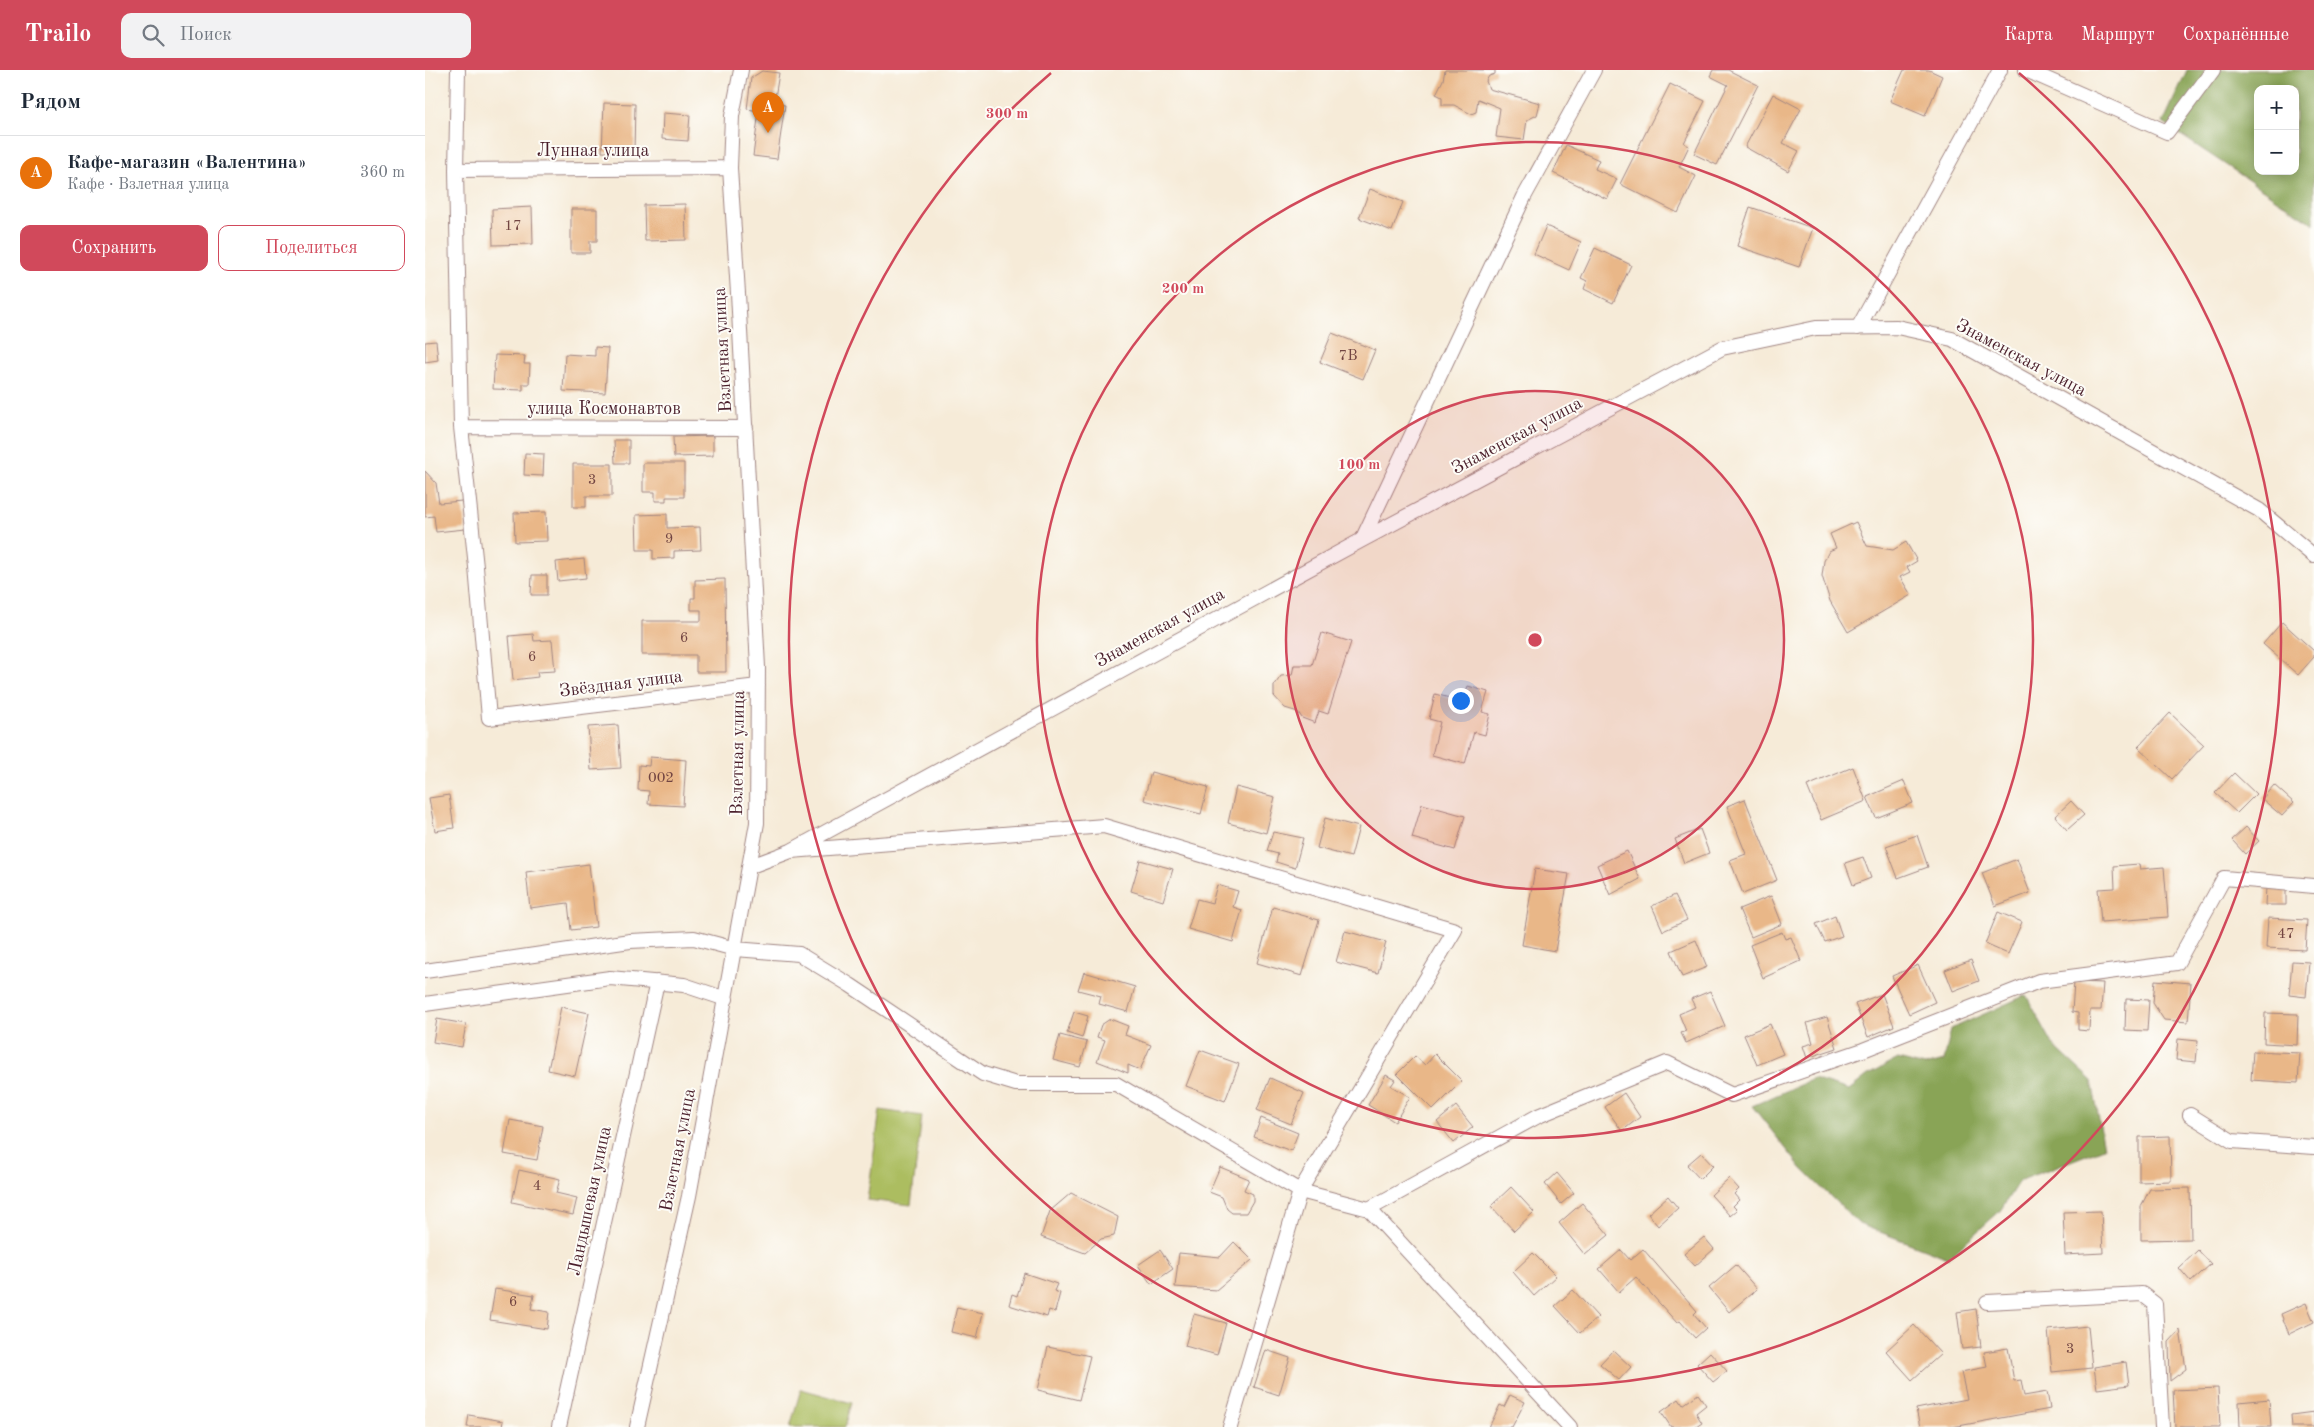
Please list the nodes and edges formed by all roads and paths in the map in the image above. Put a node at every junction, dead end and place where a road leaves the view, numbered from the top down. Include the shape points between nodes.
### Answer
1 (458, 70) edge
2 (741, 70) edge
3 (1594, 70) edge
4 (2000, 70) edge
5 (2026, 70) edge
6 (2213, 70) edge
7 (729, 168) junction
8 (456, 170) junction
9 (1858, 328) junction
10 (461, 427) junction
11 (746, 428) junction
12 (1362, 540) junction
13 (2314, 556) edge
14 (758, 686) junction
15 (791, 851) junction
16 (751, 866) junction
17 (2314, 886) edge
18 (735, 949) junction
19 (425, 971) edge
20 (657, 982) junction
21 (726, 999) junction
22 (425, 1004) edge
23 (2190, 1115) dead end
24 (2314, 1147) edge
25 (1300, 1191) junction
26 (1369, 1208) junction
27 (1987, 1302) dead end
28 (559, 1427) edge
29 (637, 1427) edge
30 (1231, 1427) edge
31 (1570, 1427) edge
32 (2162, 1427) edge

1 - 8 street
2 - 7 street, Взлетная улица via 732,116
3 - 12 street via 1524,197
4 - 9 street
5 - 6 street via 2167,132
7 - 8 street, Лунная улица
7 - 11 street, Взлетная улица
8 - 10 street
9 - 12 street, Знаменская улица via 1816,328 1722,348
9 - 13 street, Знаменская улица via 1897,327 1952,338 2259,510
10 - 11 street, улица Космонавтов
10 - 14 street, Звёздная улица via 489,718
11 - 14 street, Взлетная улица
12 - 15 street, Знаменская улица
14 - 16 street, Взлетная улица via 757,823
15 - 16 street, Знаменская улица
15 - 25 street via 1104,826 1455,930
16 - 18 street, Взлетная улица
17 - 26 street via 2224,878 2177,963 2039,980 1863,1050 1732,1095 1667,1063 1538,1116
18 - 19 street via 694,938 630,941
18 - 21 street, Взлетная улица
18 - 25 street via 799,954 983,1074 1016,1084 1116,1084
20 - 21 street via 684,985
20 - 22 street via 610,978
20 - 28 street, Ландышевая улица
21 - 29 street, Взлетная улица via 689,1196
23 - 24 street via 2232,1141
25 - 26 street
25 - 30 street
26 - 31 street
27 - 32 street via 2141,1294 2155,1304

